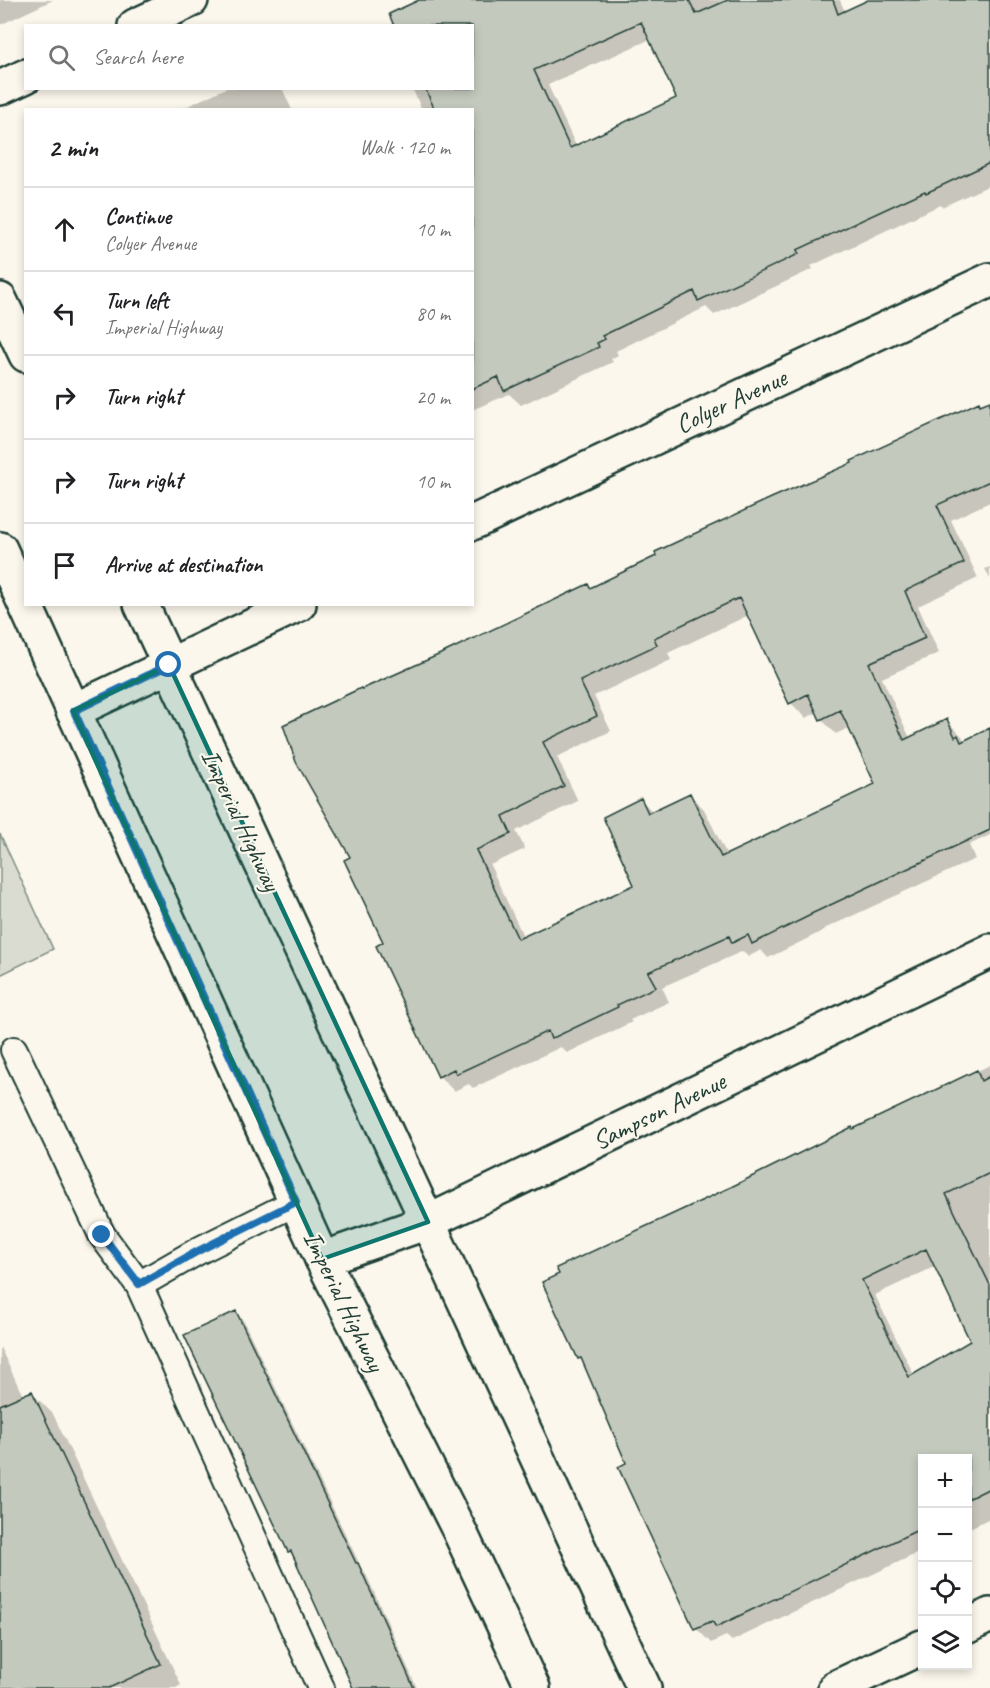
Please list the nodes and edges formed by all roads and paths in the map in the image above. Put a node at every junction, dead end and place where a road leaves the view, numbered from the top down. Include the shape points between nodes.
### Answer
1 (190, 0) edge
2 (139, 24) edge
3 (24, 77) edge
4 (0, 88) edge
5 (990, 280) edge
6 (0, 300) edge
7 (24, 352) edge
8 (474, 522) edge
9 (0, 549) edge
10 (24, 602) edge
11 (26, 606) edge
12 (142, 606) edge
13 (294, 606) edge
14 (169, 665) junction
15 (74, 711) junction
16 (990, 951) edge
17 (14, 1050) dead end
18 (296, 1202) junction
19 (428, 1222) junction
20 (322, 1259) junction
21 (139, 1284) junction
22 (990, 1615) edge
23 (972, 1624) edge
24 (918, 1649) edge
25 (321, 1688) edge
26 (532, 1688) edge
27 (644, 1688) edge
28 (835, 1688) edge

1 - 2 main road
3 - 4 main road
5 - 8 main road, Colyer Avenue
6 - 7 main road
9 - 10 main road, Imperial Highway
11 - 15 main road, Imperial Highway
12 - 14 main road, Imperial Highway
13 - 14 main road
14 - 15 main road
14 - 19 main road, Imperial Highway
15 - 18 main road, Imperial Highway
16 - 19 main road, Sampson Avenue
17 - 21 lane via 102,1235
18 - 20 main road, Imperial Highway
18 - 21 lane
19 - 20 main road, Sampson Avenue
19 - 27 main road, Imperial Highway
20 - 26 main road, Imperial Highway via 459,1530
21 - 25 lane
22 - 23 main road
24 - 28 main road

